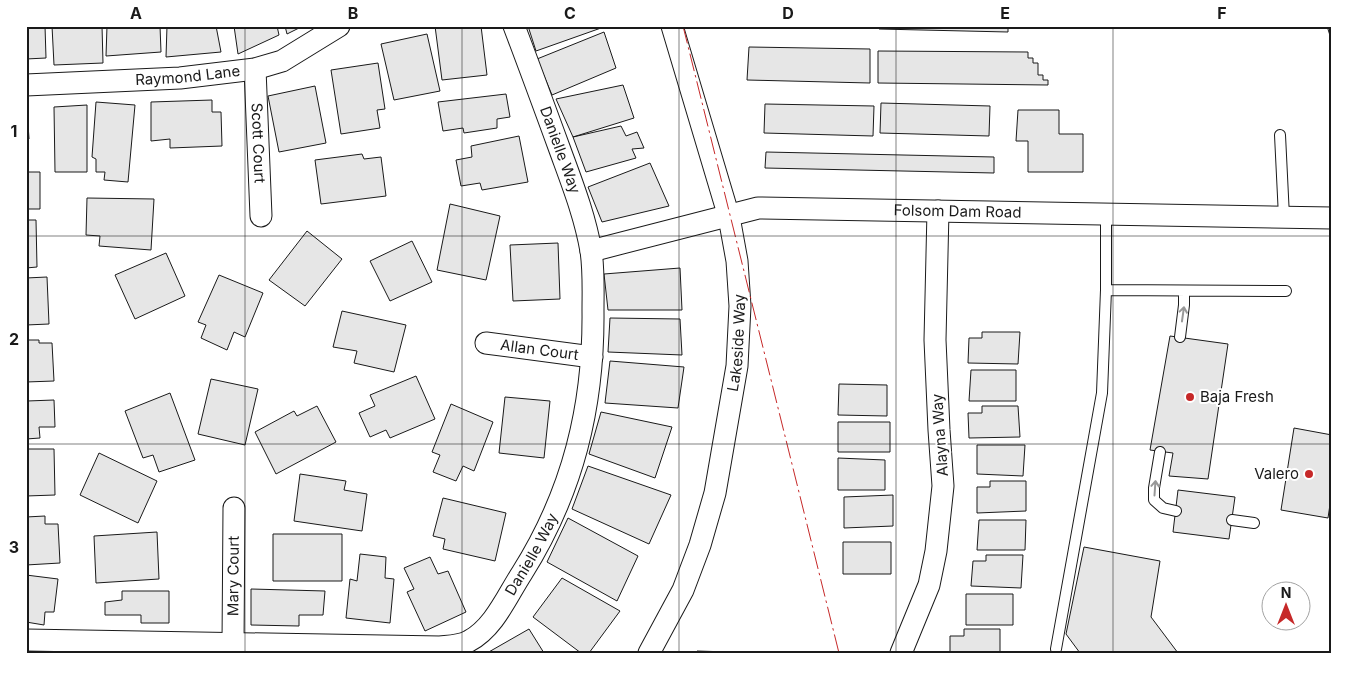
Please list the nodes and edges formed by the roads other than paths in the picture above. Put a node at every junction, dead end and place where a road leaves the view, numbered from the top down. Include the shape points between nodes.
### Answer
1 (339, 26) edge
2 (514, 26) edge
3 (672, 26) edge
4 (255, 69) junction
5 (26, 85) edge
6 (1280, 135) dead end
7 (938, 211) junction
8 (1106, 214) junction
9 (262, 216) dead end
10 (729, 217) junction
11 (1284, 218) junction
12 (1332, 218) edge
13 (590, 251) junction
14 (1106, 290) junction
15 (1184, 290) junction
16 (1286, 291) dead end
17 (1180, 337) dead end
18 (486, 343) dead end
19 (592, 357) junction
20 (1160, 452) dead end
21 (234, 508) dead end
22 (1176, 511) dead end
23 (1232, 520) dead end
24 (1254, 523) dead end
25 (26, 640) edge
26 (233, 644) junction
27 (1056, 649) dead end
28 (649, 653) edge
29 (901, 653) edge

1 - 4 street, Raymond Lane via 282,61
2 - 13 street, Danielle Way via 580,205
3 - 10 street, Lakeside Way
4 - 5 street, Raymond Lane via 180,78
4 - 9 street, Scott Court
6 - 11 lane
7 - 8 street, Folsom Dam Road
7 - 10 street, Folsom Dam Road via 758,208
7 - 29 street, Alayna Way via 935,340 943,486 929,584
8 - 11 street, Folsom Dam Road
8 - 14 lane
10 - 13 street, Folsom Dam Road
10 - 28 street, Lakeside Way via 737,261 740,306 737,366 728,423 715,493 700,545 683,590
11 - 12 street, Folsom Dam Road
13 - 19 street, Danielle Way
14 - 15 lane
14 - 27 lane via 1102,393
15 - 16 lane
17 -> 15 lane
18 - 19 street, Allan Court
19 - 26 street, Danielle Way via 586,415 562,498 531,559 480,634 468,642 440,647
22 -> 20 lane via 1163,508 1154,500
21 - 26 street, Mary Court
23 - 24 lane
25 - 26 street, Danielle Way

